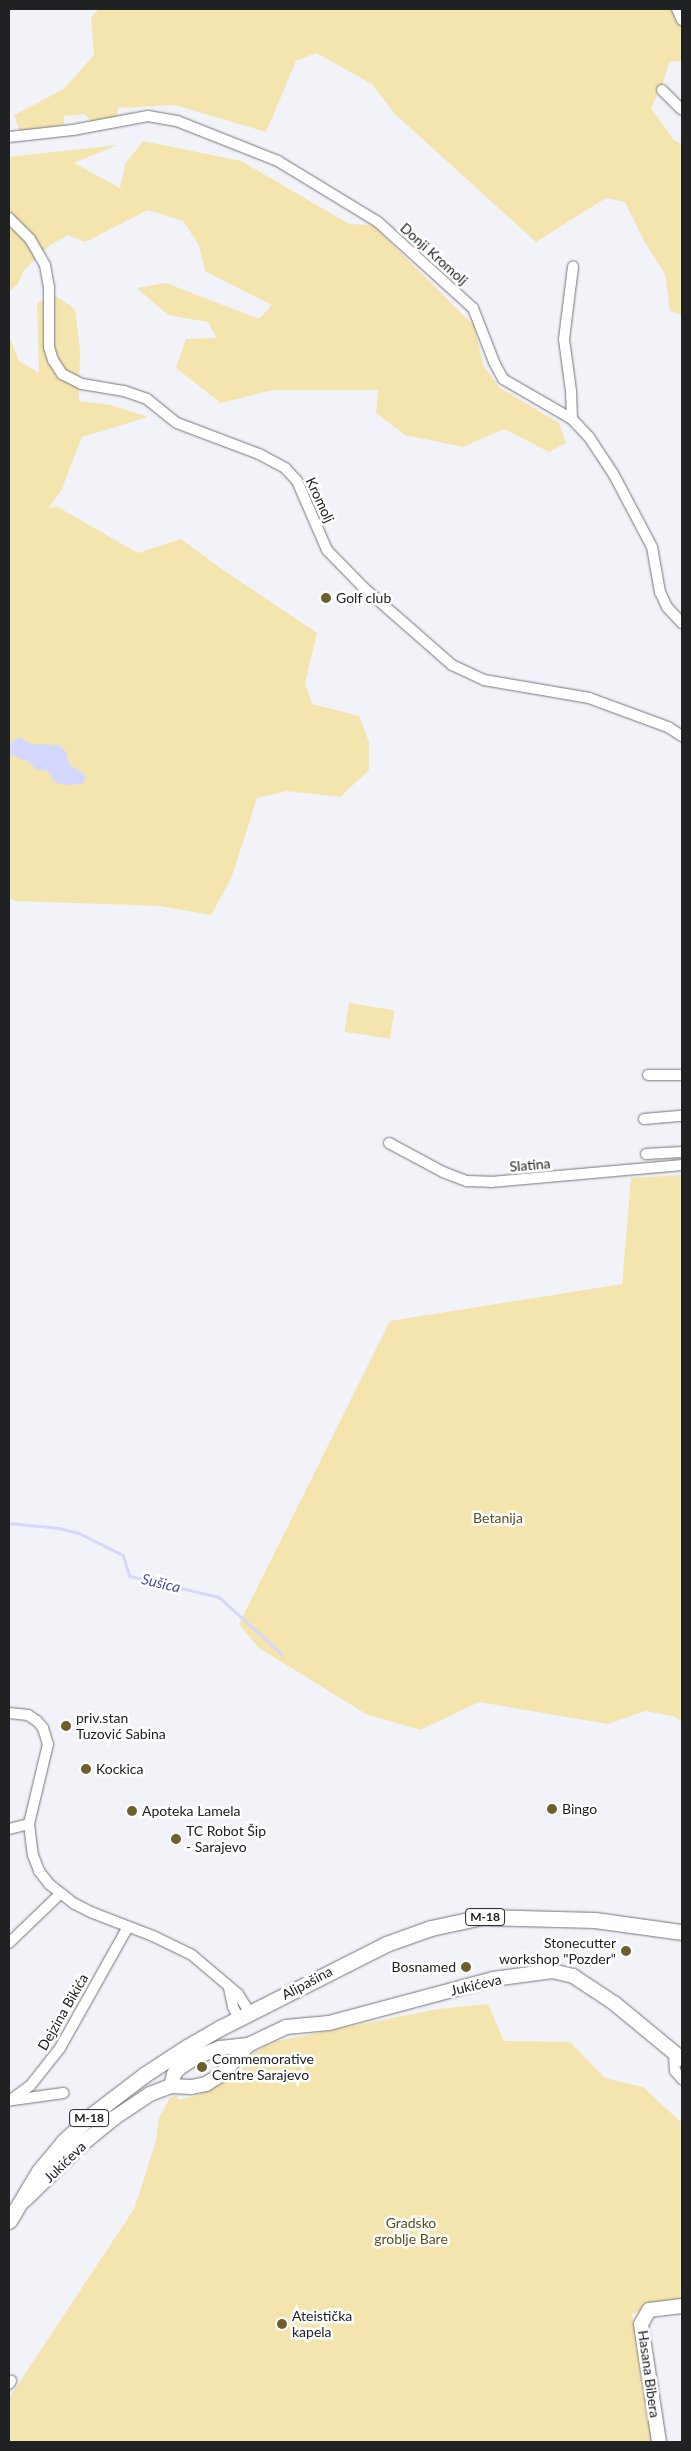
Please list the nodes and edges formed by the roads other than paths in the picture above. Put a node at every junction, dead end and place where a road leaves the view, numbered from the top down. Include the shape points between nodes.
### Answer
1 (677, 9) edge
2 (682, 20) edge
3 (662, 90) dead end
4 (682, 110) edge
5 (9, 137) edge
6 (9, 218) edge
7 (573, 267) dead end
8 (572, 419) junction
9 (682, 623) edge
10 (682, 736) edge
11 (648, 1075) dead end
12 (682, 1075) edge
13 (682, 1116) edge
14 (644, 1119) dead end
15 (388, 1143) dead end
16 (682, 1152) edge
17 (646, 1154) dead end
18 (682, 1165) edge
19 (9, 1713) edge
20 (29, 1824) junction
21 (9, 1828) edge
22 (60, 1894) junction
23 (128, 1927) junction
24 (682, 1932) edge
25 (9, 1943) edge
26 (244, 2016) junction
27 (248, 2045) junction
28 (678, 2056) edge
29 (682, 2079) edge
30 (171, 2086) junction
31 (64, 2093) dead end
32 (9, 2101) edge
33 (11, 2217) edge
34 (682, 2306) edge
35 (659, 2442) edge

1 - 2 street
3 - 4 street
5 - 8 street, Donji Kromolj via 73,130 148,116 177,121 278,161 378,222 473,308 503,378
6 - 10 street, Kromolj via 30,239 45,265 49,288 49,347 62,374 82,384 147,399 177,423 259,454 285,468 297,481 328,550 363,586 452,665 484,680 589,698 668,727
7 - 8 street via 564,339
8 - 9 street, Donji Kromolj via 589,437 614,475 652,547 660,592 667,607
11 - 12 street
13 - 14 street
15 - 18 street, Slatina via 467,1181 491,1182
16 - 17 street
19 - 20 street via 28,1715 37,1721 48,1744
20 - 21 street
20 - 22 street via 33,1855 39,1871
22 - 23 street via 93,1913
22 - 25 street
23 - 26 street via 192,1955 212,1970 238,1994
23 - 32 street, Dejzina Bikića via 60,2048 30,2086
24 - 26 main road, Alipašina / M-18 via 581,1919 474,1918 431,1928 386,1944
26 - 33 main road, Alipašina / M-18 via 170,2058 93,2114 63,2142 39,2171
27 - 28 street, Jukićeva via 292,2025 329,2023 493,1979 552,1971 580,1980 614,2003
27 - 30 street, Jukićeva via 213,2080 191,2087
27 - 30 street, Jukićeva via 220,2048 196,2057 178,2069
28 - 29 street via 675,2071
30 - 33 street, Jukićeva via 150,2094 81,2145
31 - 32 street
34 - 35 street, Hasana Bibera via 650,2310 641,2324

